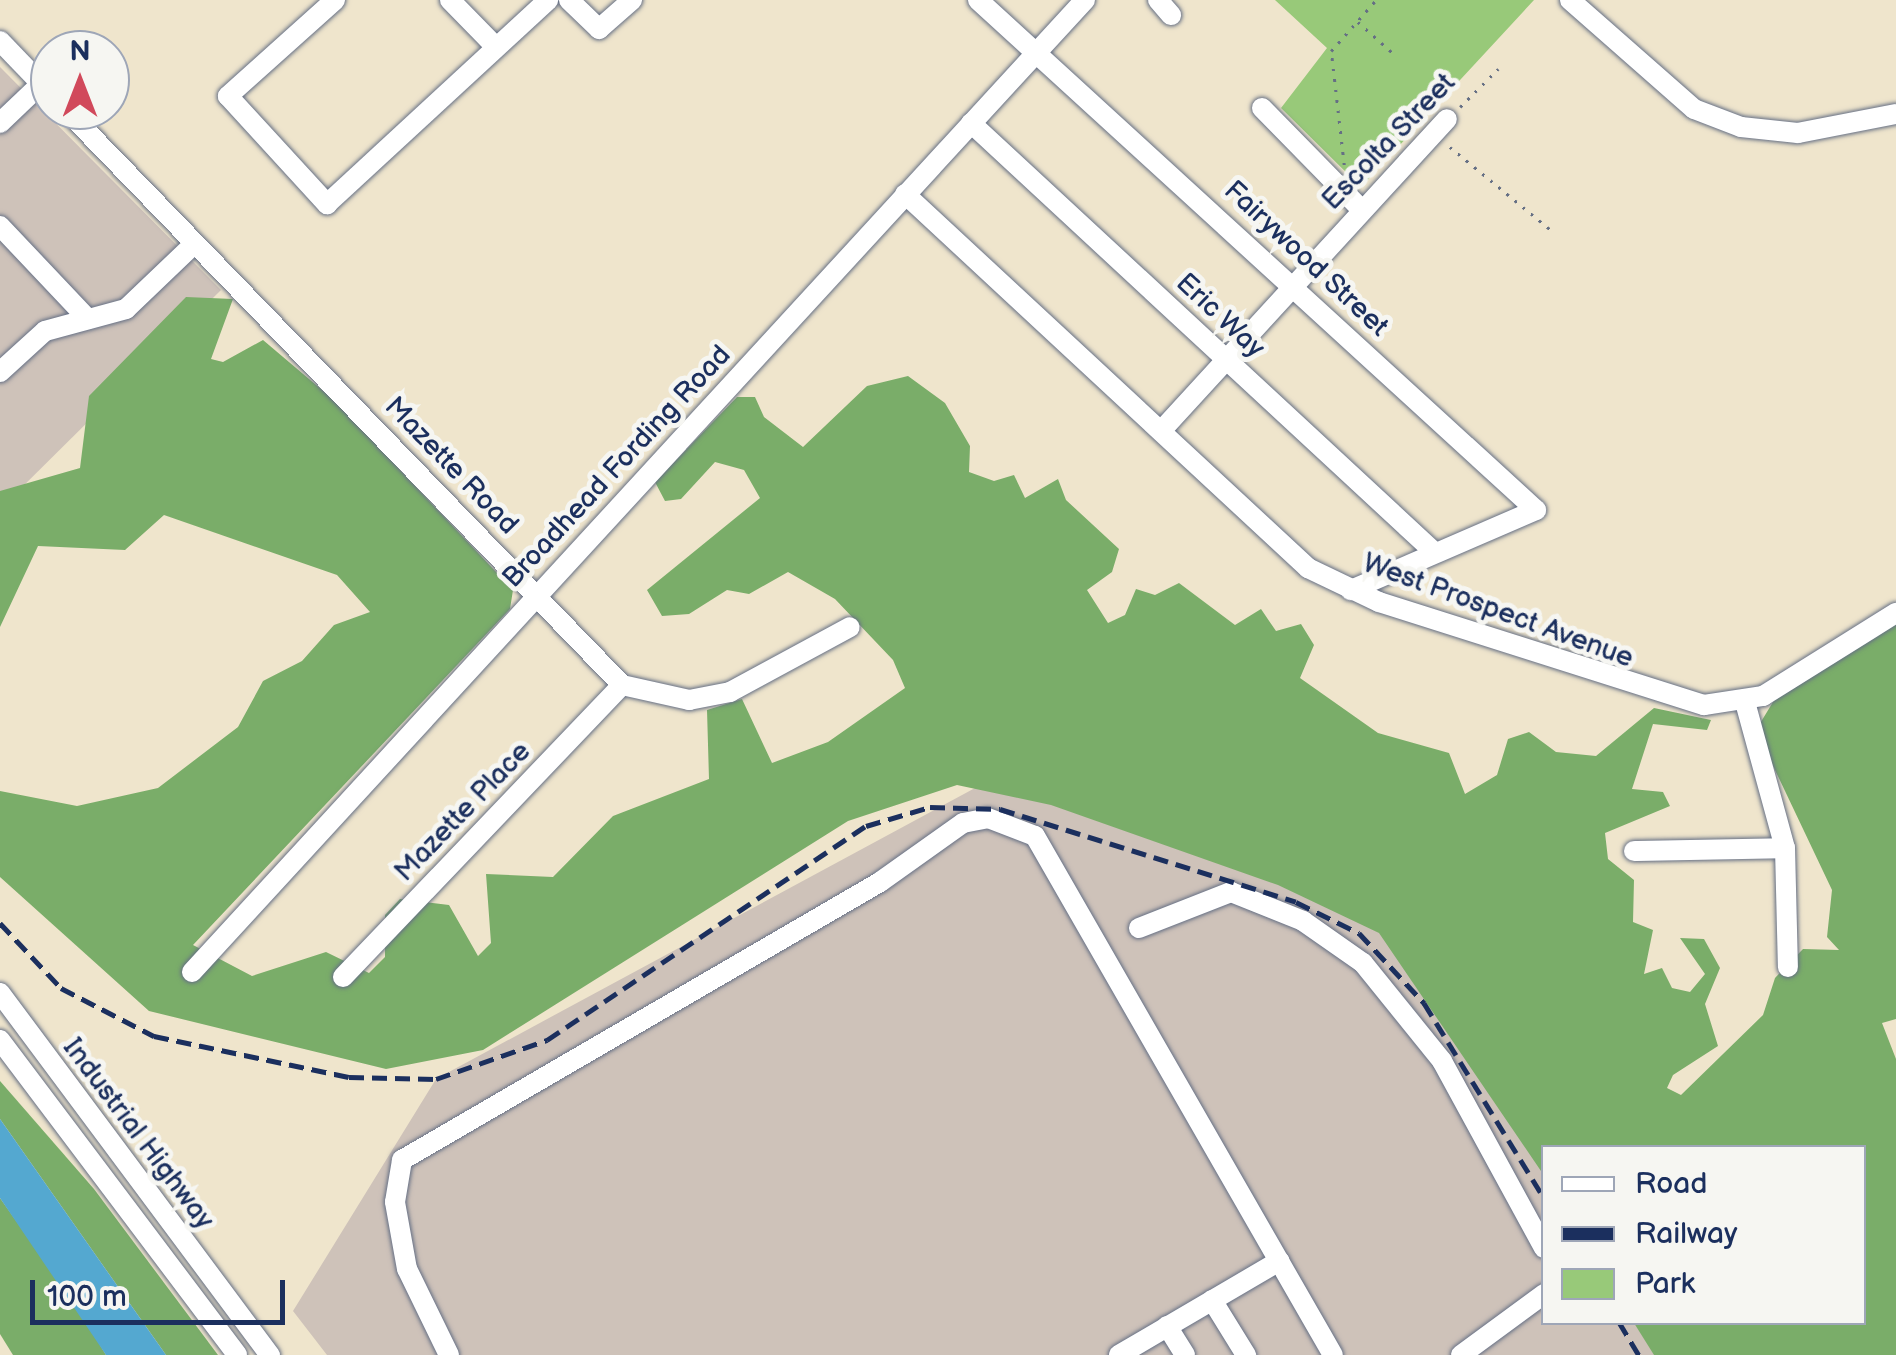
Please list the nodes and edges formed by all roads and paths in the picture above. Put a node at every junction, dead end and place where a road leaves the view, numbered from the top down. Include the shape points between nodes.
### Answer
1 (335, 0) edge
2 (450, 0) edge
3 (548, 0) edge
4 (569, 0) edge
5 (632, 0) edge
6 (978, 0) edge
7 (1085, 0) edge
8 (1376, 0) edge
9 (1570, 0) edge
10 (1357, 21) junction
11 (0, 41) edge
12 (496, 46) junction
13 (1036, 52) junction
14 (1394, 54) dead end
15 (1498, 70) dead end
16 (30, 72) edge
17 (30, 101) edge
18 (1262, 108) dead end
19 (1896, 114) edge
20 (971, 123) junction
21 (0, 124) edge
22 (1440, 126) junction
23 (85, 130) edge
24 (1338, 186) junction
25 (905, 194) junction
26 (1360, 208) junction
27 (0, 226) edge
28 (1550, 229) dead end
29 (195, 244) junction
30 (1294, 284) junction
31 (88, 320) junction
32 (1227, 360) junction
33 (0, 372) edge
34 (1160, 431) junction
35 (1432, 550) junction
36 (1351, 590) junction
37 (539, 592) junction
38 (1896, 612) edge
39 (850, 626) dead end
40 (622, 685) junction
41 (1744, 702) junction
42 (1785, 848) junction
43 (1634, 851) dead end
44 (1139, 928) dead end
45 (1788, 967) dead end
46 (192, 972) dead end
47 (343, 977) dead end
48 (0, 993) edge
49 (0, 1040) edge
50 (1541, 1243) edge
51 (1279, 1261) junction
52 (1541, 1296) edge
53 (1212, 1300) junction
54 (1167, 1326) junction
55 (1127, 1353) edge
56 (237, 1355) edge
57 (270, 1355) edge
58 (448, 1355) edge
59 (1184, 1355) edge
60 (1246, 1355) edge
61 (1334, 1355) edge
62 (1461, 1355) edge

1 - 12 street via 228,96 327,204
2 - 12 street
3 - 12 street
4 - 5 street via 599,29
6 - 13 street, Fairywood Street
7 - 13 street, Broadhead Fording Road
8 - 10 path
9 - 19 street via 1694,109 1741,127 1798,133
10 - 14 path
10 - 24 path via 1331,51 1346,178
11 - 16 street
13 - 20 street, Broadhead Fording Road
13 - 30 street, Fairywood Street
15 - 22 path, Escolta Street
17 - 21 street
18 - 24 street
20 - 25 street, Broadhead Fording Road
20 - 32 street, Eric Way
22 - 26 street, Escolta Street
22 - 28 path
23 - 29 street, Mazette Road
24 - 26 street
25 - 34 street, West Prospect Avenue
25 - 37 street, Broadhead Fording Road
26 - 30 street, Escolta Street
27 - 31 street
29 - 31 street via 126,309
29 - 37 street, Mazette Road
30 - 32 street, Escolta Street
30 - 35 street, Fairywood Street via 1536,510
31 - 33 street via 45,331
32 - 34 street, Escolta Street
32 - 35 street, Eric Way
34 - 36 street, West Prospect Avenue via 1308,568
35 - 36 street
36 - 41 street, West Prospect Avenue via 1642,692 1704,705
37 - 40 street, Mazette Road
37 - 46 street, Broadhead Fording Road
38 - 41 street, West Prospect Avenue
39 - 40 street via 730,692 673,699
40 - 47 street, Mazette Place
41 - 42 street
42 - 43 street
42 - 45 street
44 - 50 street via 1231,892 1303,921 1363,963 1442,1062
48 - 57 street, Industrial Highway
49 - 56 street, Industrial Highway
51 - 53 street
51 - 58 street via 1034,836 988,818 963,823 880,882 402,1160 395,1202 406,1268
51 - 61 street
52 - 62 street
53 - 54 street
53 - 60 street
54 - 55 street
54 - 59 street

